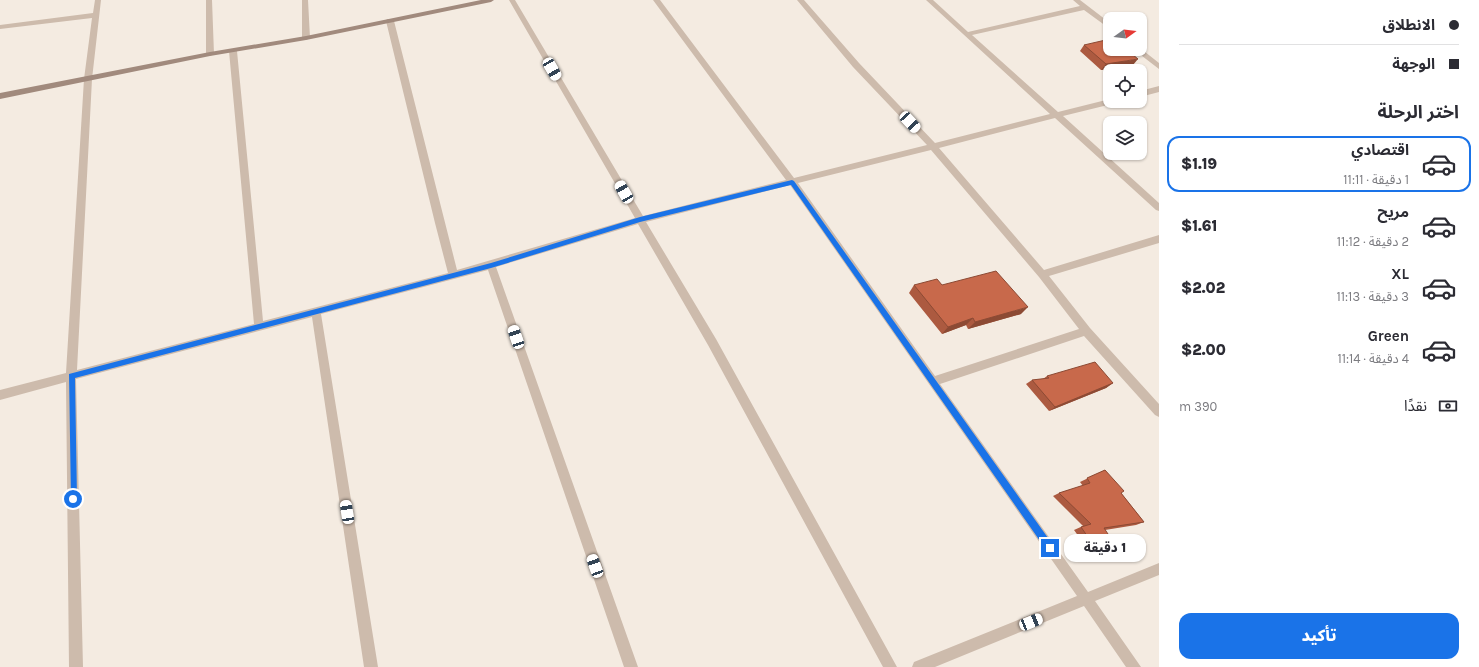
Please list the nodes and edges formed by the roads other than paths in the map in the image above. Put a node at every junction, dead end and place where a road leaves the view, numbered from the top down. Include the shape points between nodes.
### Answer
1 (98, 0) edge
2 (209, 0) edge
3 (305, 0) edge
4 (491, 0) edge
5 (512, 0) edge
6 (656, 0) edge
7 (800, 0) edge
8 (929, 0) edge
9 (1076, 0) edge
10 (1086, 7) junction
11 (96, 15) junction
12 (390, 21) junction
13 (1103, 21) edge
14 (0, 27) edge
15 (967, 34) junction
16 (306, 38) junction
17 (232, 51) junction
18 (210, 54) junction
19 (1146, 56) edge
20 (1159, 67) edge
21 (88, 79) junction
22 (1159, 89) edge
23 (1147, 92) edge
24 (0, 96) edge
25 (1103, 103) edge
26 (1056, 115) junction
27 (932, 145) junction
28 (792, 182) junction
29 (1159, 208) edge
30 (640, 220) junction
31 (1159, 239) edge
32 (491, 265) junction
33 (454, 274) junction
34 (1042, 274) junction
35 (316, 311) junction
36 (259, 326) junction
37 (1086, 331) junction
38 (71, 376) junction
39 (932, 382) junction
40 (0, 395) edge
41 (1159, 412) edge
42 (1159, 569) edge
43 (1087, 599) junction
44 (76, 667) edge
45 (371, 667) edge
46 (631, 667) edge
47 (890, 667) edge
48 (919, 667) edge
49 (1134, 667) edge

1 - 11 street
2 - 18 street
3 - 16 street
4 - 12 main road
5 - 30 street
6 - 28 street
7 - 27 street via 856,65
8 - 15 street
9 - 10 street
10 - 13 street
10 - 15 street
11 - 14 street
11 - 21 street
12 - 16 main road
12 - 33 street via 439,223
15 - 26 street
16 - 17 main road
17 - 18 main road
17 - 36 street
18 - 21 main road
19 - 20 street
21 - 24 main road
21 - 38 street
22 - 23 street
25 - 26 street
26 - 27 street
26 - 29 street
27 - 28 street
27 - 34 street
28 - 30 street
28 - 39 street
30 - 32 street
30 - 47 street via 712,342
31 - 34 street
32 - 33 street
32 - 46 street
33 - 35 street
34 - 37 street
35 - 36 street
35 - 45 street
36 - 38 street
37 - 39 street
37 - 41 street
38 - 40 street
38 - 44 street
39 - 43 street
42 - 43 street
43 - 48 street
43 - 49 street

